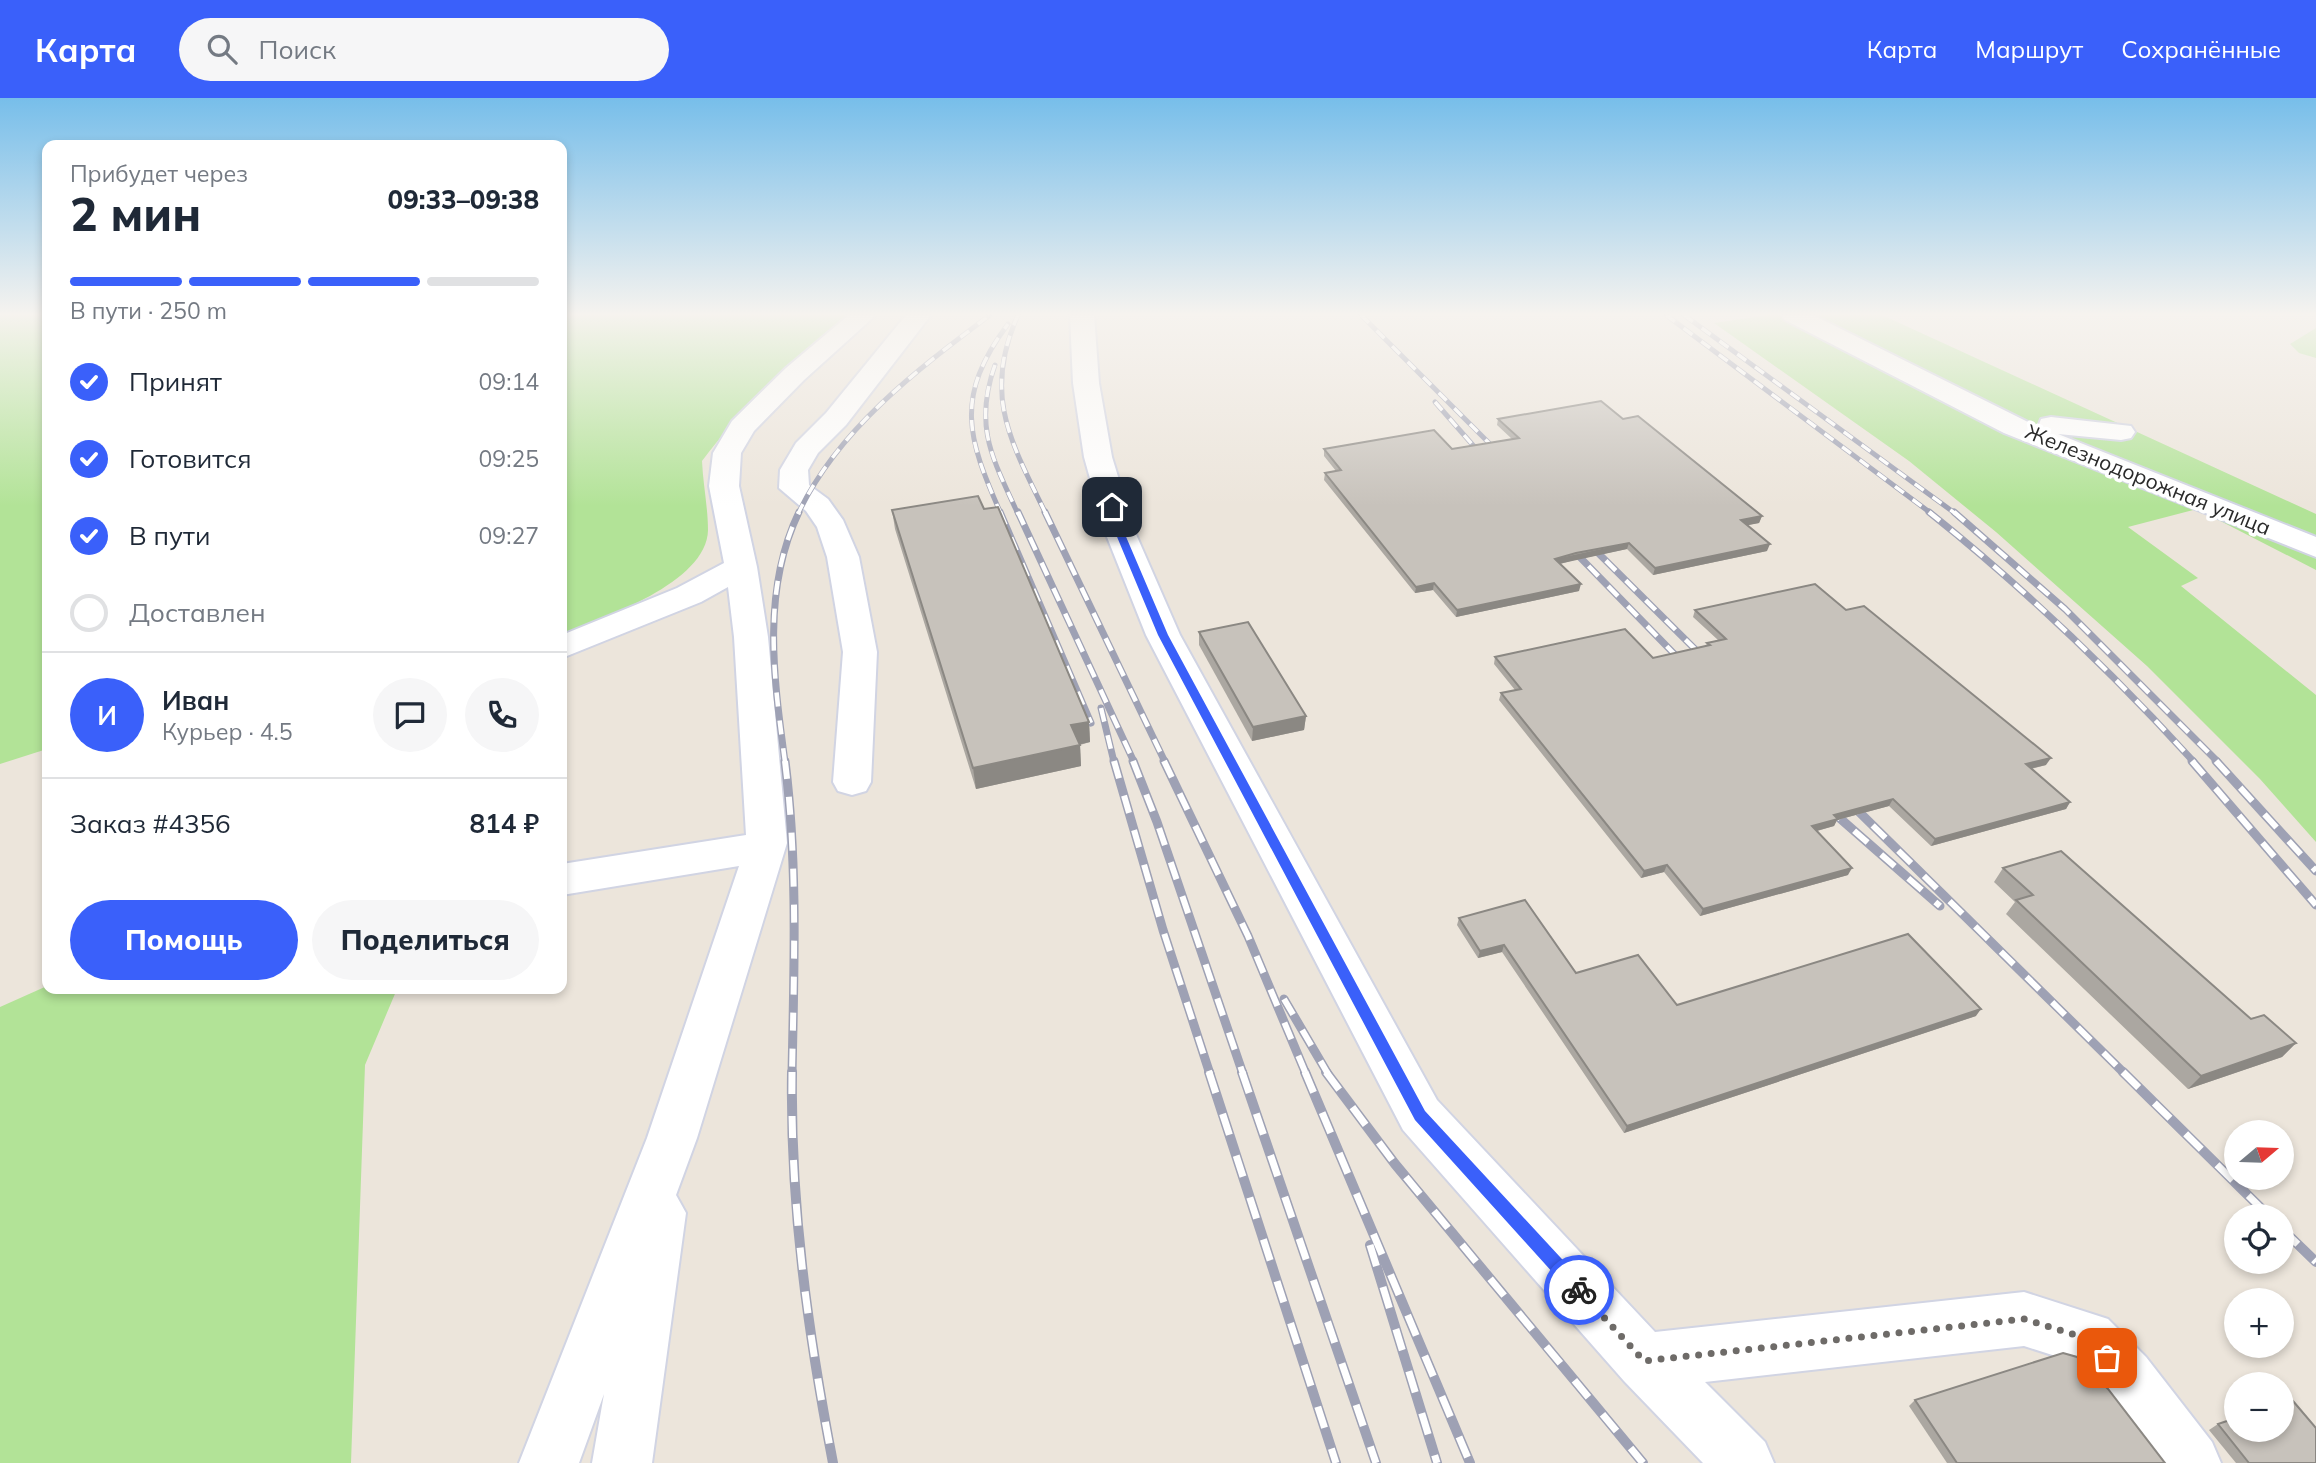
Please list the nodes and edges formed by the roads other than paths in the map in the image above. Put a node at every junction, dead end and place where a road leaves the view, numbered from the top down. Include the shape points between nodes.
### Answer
1 (790, 379) edge
2 (868, 379) edge
3 (1086, 379) edge
4 (1926, 379) edge
5 (1963, 379) edge
6 (2022, 425) junction
7 (2121, 432) dead end
8 (2316, 548) edge
9 (741, 567) junction
10 (567, 645) edge
11 (852, 782) dead end
12 (767, 843) junction
13 (567, 878) edge
14 (671, 1138) junction
15 (1644, 1361) junction
16 (549, 1463) edge
17 (622, 1463) edge
18 (1744, 1463) edge
19 (2191, 1463) edge

1 - 9 street via 742,427 727,453 724,486
2 - 11 street via 806,449 794,470 794,488 817,505 832,527 843,557 860,652
3 - 15 street via 1098,457 1120,532 1163,635 1420,1115
4 - 6 street, Железнодорожная улица
5 - 6 street via 2025,414
6 - 7 street
6 - 8 street, Железнодорожная улица
9 - 10 street via 689,596
9 - 12 street
12 - 13 street
12 - 14 street
14 - 16 street
14 - 17 street
15 - 18 street
15 - 19 street via 2024,1319 2088,1339 2126,1377

